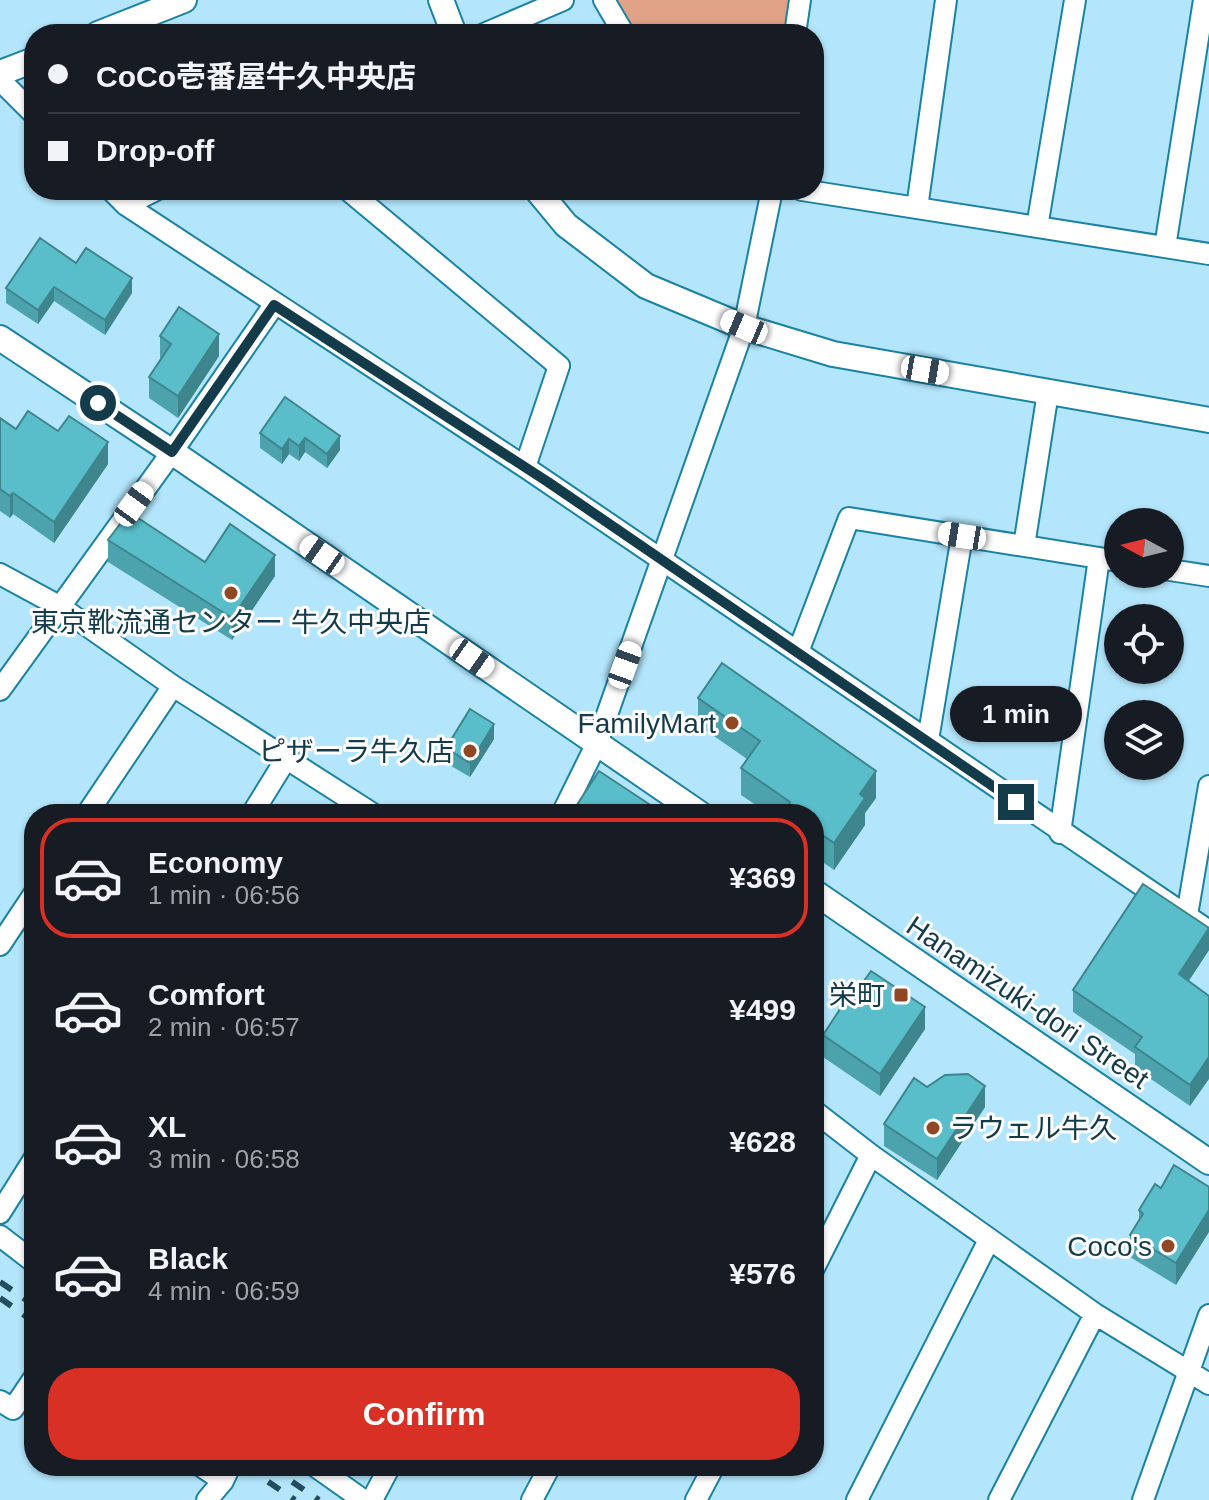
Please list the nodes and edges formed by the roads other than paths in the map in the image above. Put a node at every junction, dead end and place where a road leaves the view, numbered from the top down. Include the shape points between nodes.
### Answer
1 (184, 0) edge
2 (441, 0) edge
3 (563, 0) edge
4 (604, 0) edge
5 (800, 0) edge
6 (946, 0) edge
7 (1075, 0) edge
8 (1204, 0) edge
9 (123, 24) edge
10 (450, 24) edge
11 (507, 24) edge
12 (618, 24) edge
13 (796, 24) edge
14 (24, 64) edge
15 (0, 73) edge
16 (0, 80) edge
17 (24, 104) edge
18 (824, 193) edge
19 (121, 200) edge
20 (136, 200) edge
21 (360, 200) edge
22 (545, 200) edge
23 (770, 200) edge
24 (126, 205) junction
25 (917, 208) junction
26 (1037, 227) junction
27 (1165, 247) junction
28 (1209, 254) edge
29 (274, 305) junction
30 (744, 327) junction
31 (0, 338) edge
32 (1048, 392) junction
33 (1209, 420) edge
34 (172, 452) junction
35 (525, 467) junction
36 (962, 536) junction
37 (1024, 546) junction
38 (1104, 559) edge
39 (663, 560) junction
40 (1184, 572) edge
41 (0, 574) edge
42 (1209, 576) edge
43 (1104, 588) edge
44 (59, 606) junction
45 (798, 652) junction
46 (173, 686) junction
47 (0, 690) edge
48 (928, 740) junction
49 (597, 743) junction
50 (286, 759) junction
51 (1209, 786) edge
52 (94, 804) edge
53 (258, 804) edge
54 (357, 804) edge
55 (567, 804) edge
56 (685, 804) edge
57 (1060, 833) junction
58 (824, 899) edge
59 (24, 909) edge
60 (1187, 915) junction
61 (1209, 931) edge
62 (0, 945) edge
63 (824, 1119) edge
64 (871, 1155) junction
65 (1209, 1162) edge
66 (24, 1175) edge
67 (0, 1213) edge
68 (0, 1236) edge
69 (989, 1240) junction
70 (824, 1248) edge
71 (24, 1254) edge
72 (1095, 1314) junction
73 (1209, 1315) edge
74 (1188, 1371) junction
75 (1209, 1384) edge
76 (24, 1393) edge
77 (0, 1401) edge
78 (224, 1476) edge
79 (329, 1476) edge
80 (385, 1476) edge
81 (545, 1476) edge
82 (709, 1476) edge
83 (207, 1500) edge
84 (363, 1500) edge
85 (372, 1500) edge
86 (532, 1500) edge
87 (696, 1500) edge
88 (857, 1500) edge
89 (999, 1500) edge
90 (1143, 1500) edge

1 - 9 street
2 - 10 street
3 - 11 street
4 - 12 street
5 - 13 street
6 - 25 street
7 - 26 street
8 - 27 street
14 - 15 street
16 - 17 street
18 - 25 street
19 - 24 street
20 - 24 street
21 - 35 street via 559,366
22 - 30 street via 566,225 646,286
23 - 30 street
24 - 29 street
25 - 26 street
26 - 27 street
27 - 28 street
29 - 34 street
29 - 35 street
30 - 32 street via 833,354
30 - 39 street
31 - 34 street
32 - 33 street
32 - 37 street
34 - 44 street
34 - 49 street
35 - 39 street
36 - 37 street
36 - 45 street via 849,518
36 - 48 street
37 - 38 street
39 - 45 street
39 - 49 street
40 - 42 street
41 - 44 street
43 - 57 street
44 - 46 street
44 - 47 street
45 - 48 street
46 - 50 street
46 - 52 street
48 - 57 street
49 - 55 street
49 - 56 street
50 - 53 street
50 - 54 street
51 - 60 street
57 - 60 street
58 - 65 street, Hanamizuki-dori Street
59 - 62 street
60 - 61 street
63 - 64 street
64 - 69 street
64 - 70 street
66 - 67 street
68 - 71 street
69 - 72 street
69 - 88 street
72 - 74 street
72 - 89 street
73 - 74 street
74 - 75 street
74 - 90 street
76 - 77 street via 13,1409
78 - 83 street
79 - 84 street
80 - 85 street
81 - 86 street
82 - 87 street

